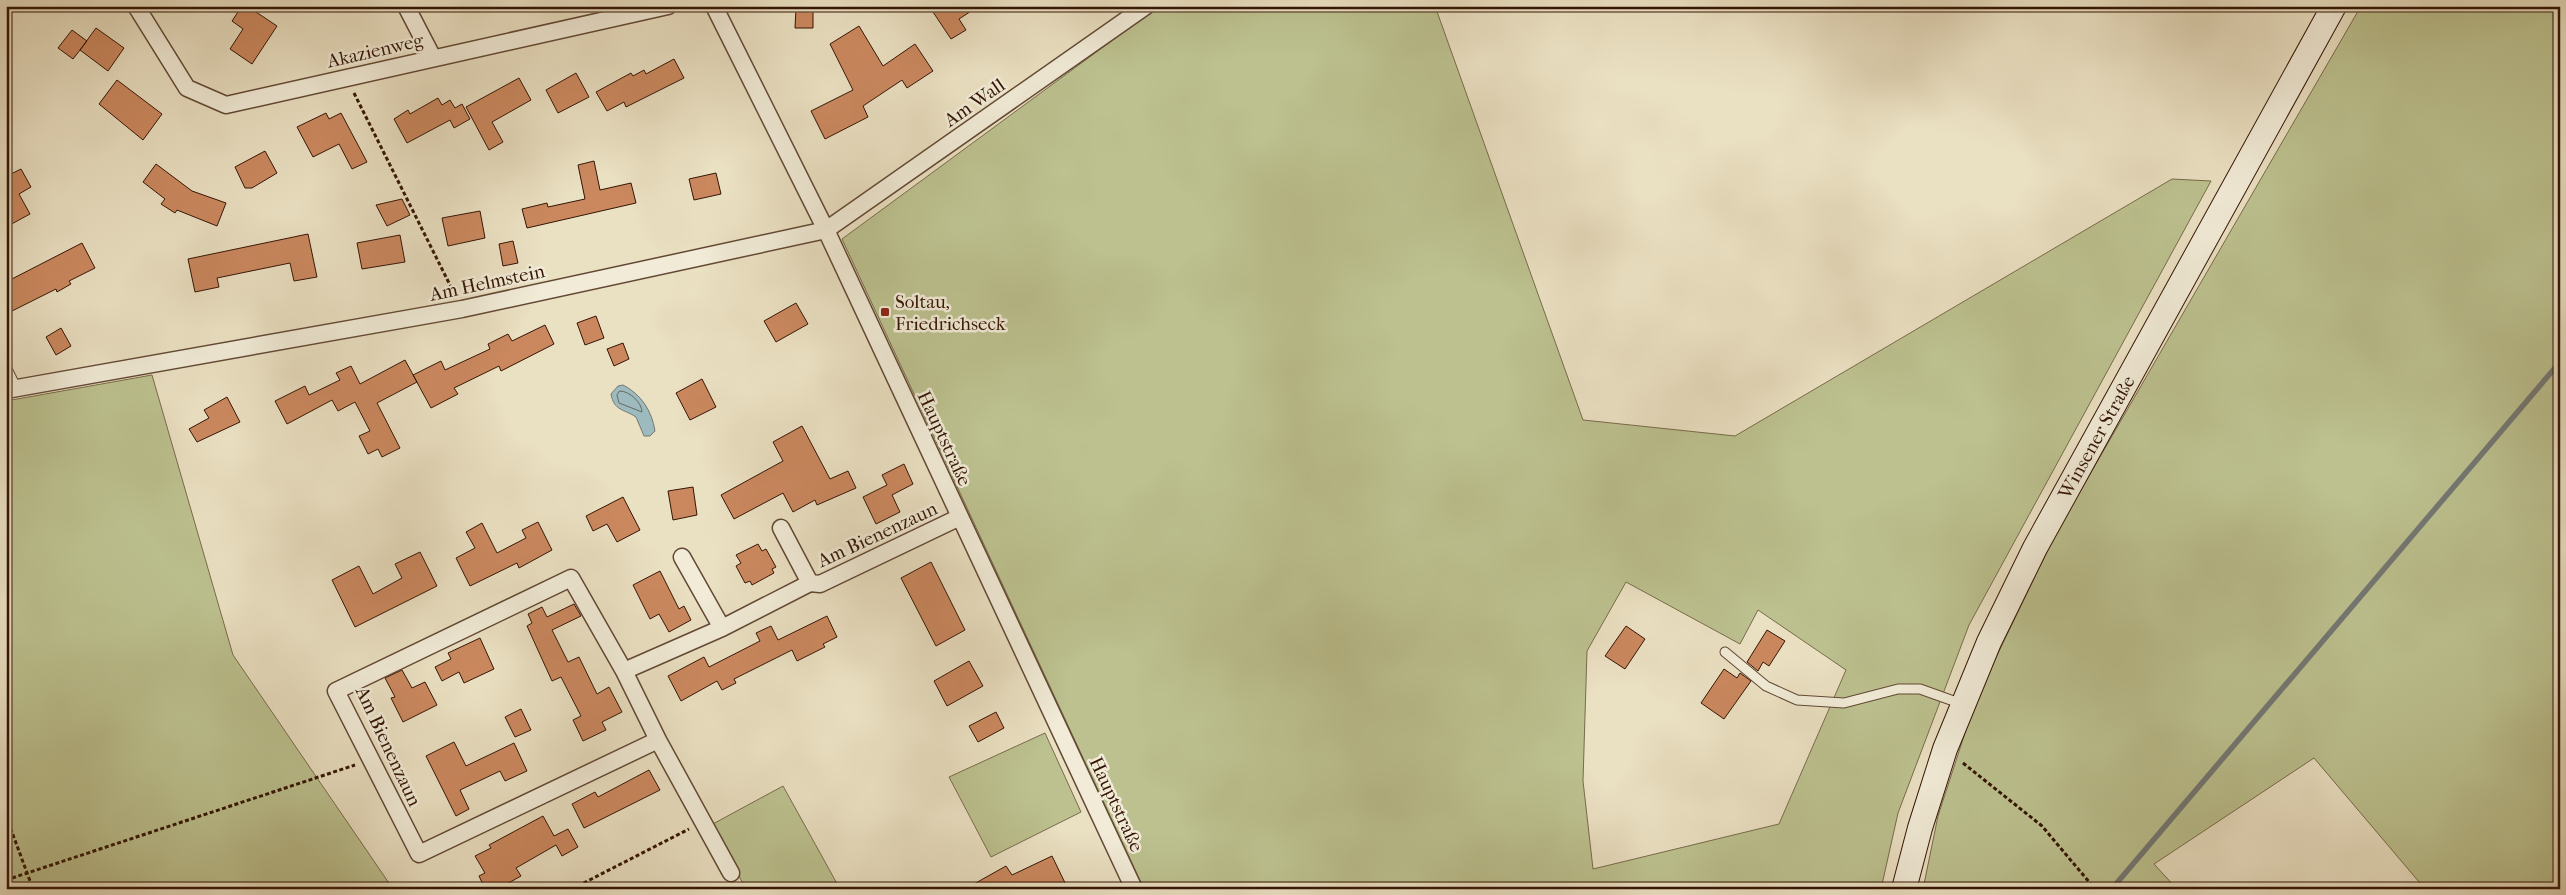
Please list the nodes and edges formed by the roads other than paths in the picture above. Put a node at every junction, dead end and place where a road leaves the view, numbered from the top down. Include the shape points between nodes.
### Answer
1 (136, 6) edge
2 (406, 6) edge
3 (668, 6) edge
4 (714, 6) edge
5 (1146, 6) edge
6 (2334, 6) edge
7 (433, 58) junction
8 (826, 230) junction
9 (6, 367) edge
10 (11, 389) edge
11 (960, 517) junction
12 (781, 528) dead end
13 (682, 557) dead end
14 (810, 583) junction
15 (722, 628) junction
16 (1725, 652) dead end
17 (624, 671) junction
18 (1962, 704) junction
19 (658, 740) junction
20 (731, 873) dead end
21 (1134, 889) edge
22 (1904, 889) edge

1 - 7 street, Akazienweg via 187,88 226,105
2 - 7 street
3 - 7 street, Akazienweg
4 - 8 street, Hauptstraße
5 - 8 street, Am Wall
6 - 18 main road, Winsener Straße via 2035,548
8 - 10 street, Am Helmstein via 462,309
8 - 11 street, Hauptstraße
9 - 10 lane
11 - 14 street, Am Bienenzaun via 820,584
11 - 21 street, Hauptstraße
12 - 14 street, Am Bienenzaun
13 - 15 street
14 - 15 street, Am Bienenzaun
15 - 17 street, Am Bienenzaun
16 - 18 lane via 1766,686 1797,700 1844,703 1898,689 1920,688
17 - 19 street, Am Bienenzaun
17 - 19 street, Am Bienenzaun via 571,578 336,690 419,854
18 - 22 main road, Winsener Straße via 1920,828
19 - 20 street, Am Bienenzaun

